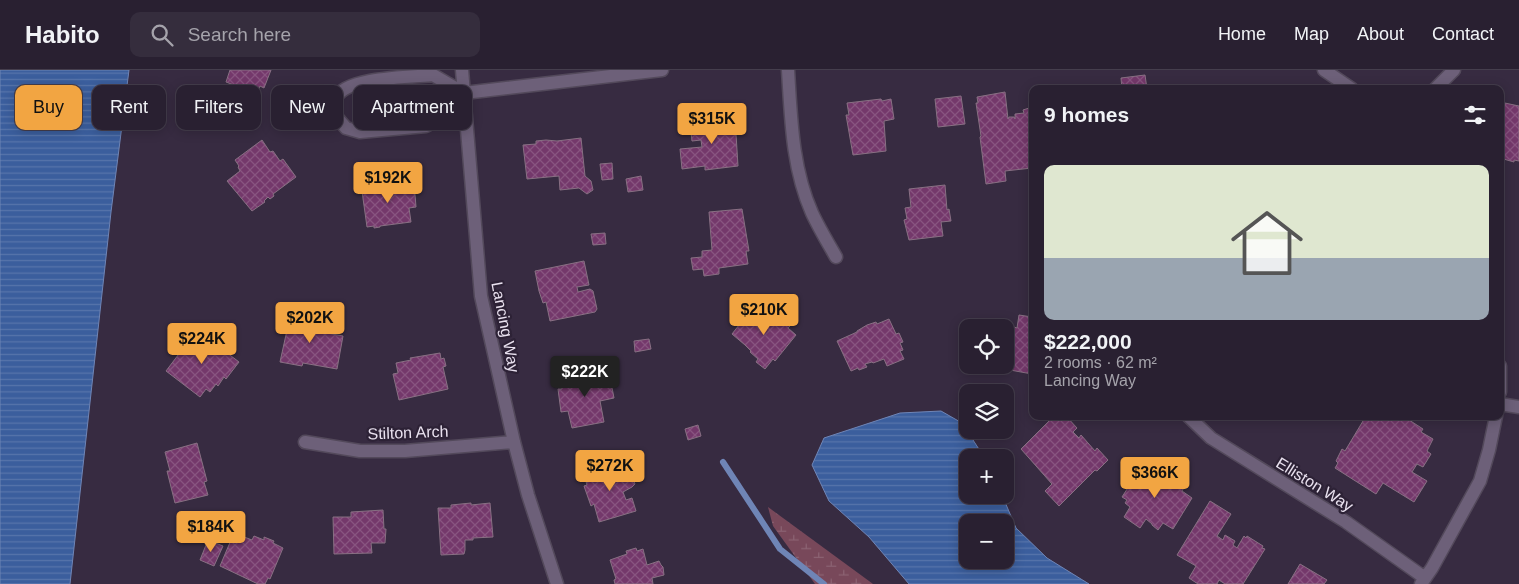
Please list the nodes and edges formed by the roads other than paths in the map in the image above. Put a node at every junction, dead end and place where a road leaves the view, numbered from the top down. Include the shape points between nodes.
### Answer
1 (462, 70) edge
2 (662, 70) edge
3 (788, 70) edge
4 (1324, 70) edge
5 (1454, 70) edge
6 (463, 85) edge
7 (1346, 85) edge
8 (1439, 85) edge
9 (472, 91) edge
10 (464, 92) joint
11 (467, 130) edge
12 (836, 257) dead end
13 (1504, 405) edge
14 (1519, 407) edge
15 (1192, 420) edge
16 (1495, 420) edge
17 (305, 442) dead end
18 (514, 442) junction
19 (1423, 581) edge
20 (557, 584) edge

1 - 6 street, Lancing Way
2 - 9 street
3 - 12 street via 797,167 812,212
4 - 7 street
5 - 8 street
10 - 10 street via 437,120 426,126 360,132 346,128 334,114 336,97 359,82 434,75
11 - 18 street, Lancing Way via 481,296
13 - 14 street
15 - 19 street, Elliston Way via 1211,438 1346,522
16 - 19 street via 1480,481
17 - 18 street, Stilton Arch via 360,451 405,451
18 - 20 street, Lancing Way

